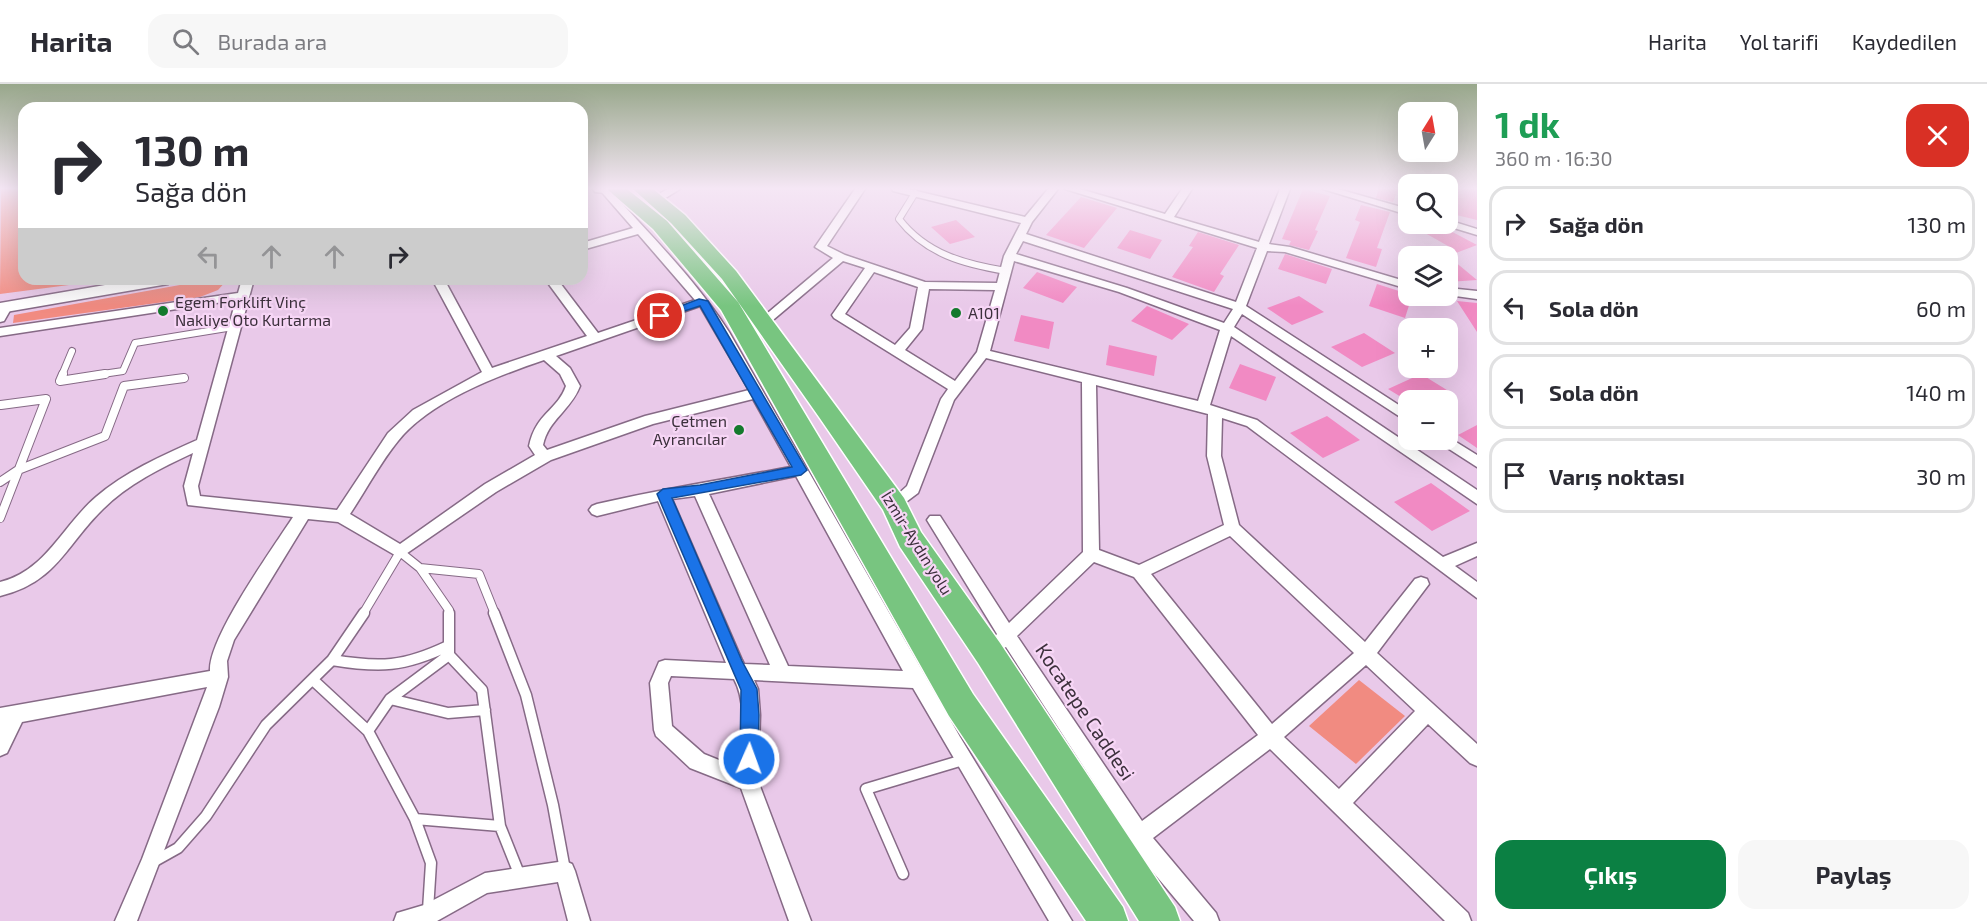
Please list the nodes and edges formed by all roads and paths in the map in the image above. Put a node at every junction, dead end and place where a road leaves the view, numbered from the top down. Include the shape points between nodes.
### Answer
1 (663, 228) edge
2 (686, 228) edge
3 (834, 228) edge
4 (905, 228) edge
5 (1024, 228) edge
6 (1201, 228) edge
7 (1271, 228) edge
8 (641, 230) joint
9 (1020, 236) junction
10 (588, 245) edge
11 (1263, 247) junction
12 (1010, 256) junction
13 (842, 257) junction
14 (872, 267) junction
15 (1006, 271) junction
16 (1398, 283) edge
17 (123, 285) edge
18 (246, 285) edge
19 (441, 285) edge
20 (555, 285) edge
21 (924, 285) junction
22 (1001, 288) junction
23 (1458, 293) edge
24 (1477, 295) edge
25 (241, 296) junction
26 (703, 301) junction
27 (1240, 307) junction
28 (2, 311) edge
29 (763, 322) junction
30 (233, 327) junction
31 (1227, 328) junction
32 (0, 332) edge
33 (595, 338) junction
34 (72, 351) dead end
35 (897, 351) junction
36 (983, 353) junction
37 (546, 354) junction
38 (489, 374) junction
39 (184, 378) dead end
40 (1089, 379) junction
41 (955, 387) junction
42 (758, 393) junction
43 (1, 405) edge
44 (1209, 409) junction
45 (1398, 410) edge
46 (202, 442) junction
47 (1458, 450) edge
48 (545, 457) junction
49 (1477, 462) edge
50 (18, 470) junction
51 (801, 470) junction
52 (0, 482) edge
53 (700, 490) junction
54 (663, 494) junction
55 (1477, 498) edge
56 (3, 499) edge
57 (896, 509) junction
58 (597, 510) dead end
59 (304, 512) junction
60 (341, 516) junction
61 (0, 518) edge
62 (855, 520) junction
63 (935, 520) dead end
64 (1232, 528) junction
65 (1477, 549) edge
66 (400, 552) junction
67 (1091, 554) junction
68 (1442, 565) junction
69 (420, 568) junction
70 (1140, 572) junction
71 (1421, 584) dead end
72 (0, 589) edge
73 (1477, 591) edge
74 (998, 644) junction
75 (449, 650) junction
76 (1366, 654) junction
77 (332, 660) junction
78 (740, 673) junction
79 (783, 675) junction
80 (219, 677) junction
81 (313, 680) junction
82 (918, 681) junction
83 (390, 699) junction
84 (485, 710) junction
85 (1428, 711) junction
86 (8, 715) edge
87 (368, 731) junction
88 (1271, 737) junction
89 (0, 747) edge
90 (1477, 757) edge
91 (963, 760) junction
92 (748, 781) junction
93 (1339, 803) junction
94 (415, 819) junction
95 (500, 826) junction
96 (1140, 835) junction
97 (151, 862) junction
98 (565, 871) junction
99 (903, 874) dead end
100 (520, 876) junction
101 (427, 918) edge
102 (126, 921) edge
103 (405, 921) edge
104 (579, 921) edge
105 (800, 921) edge
106 (1061, 921) edge
107 (1109, 921) edge
108 (1161, 921) edge
109 (1208, 921) edge
110 (1460, 921) edge

1 - 62 highway via 730,306
2 - 29 highway, İzmir-Aydın yolu via 729,275
3 - 13 street via 821,247
4 - 15 lane via 935,251 965,265
5 - 9 street
6 - 11 street
7 - 11 street
8 - 10 street
8 - 26 street
9 - 12 street
9 - 27 street
11 - 16 street via 1286,249
11 - 27 street
12 - 15 street
12 - 31 street via 1123,290
13 - 14 street
13 - 29 street
14 - 21 street
14 - 35 street via 838,315
15 - 22 street
17 - 28 street
18 - 25 street
19 - 38 street
20 - 33 street
21 - 22 street
21 - 35 street via 916,329
22 - 36 street
23 - 24 street
25 - 30 street
25 - 32 street
26 - 33 street
26 - 42 street
27 - 31 street
27 - 45 street
29 - 57 highway, İzmir-Aydın yolu
30 - 34 lane via 135,343 123,371 60,381
30 - 46 street
31 - 44 street
31 - 55 street
33 - 37 street
35 - 41 street
36 - 40 street
36 - 41 street
37 - 38 street
37 - 48 street via 565,371 573,386 571,394 540,425 536,446
38 - 60 street via 418,413 393,437
39 - 50 lane via 124,386 105,436
40 - 44 street
40 - 67 street
41 - 57 street via 913,489
42 - 48 street via 614,432
42 - 51 street
43 - 50 lane via 46,399
44 - 64 street via 1214,456
44 - 68 street via 1252,423
46 - 59 street via 191,486 193,501
46 - 72 street via 142,469 98,504 41,571
47 - 49 street
48 - 66 street
50 - 52 lane
50 - 56 lane
51 - 53 street
51 - 82 street
53 - 54 street
53 - 79 street
54 - 58 street
54 - 78 street
56 - 61 lane
57 - 62 highway via 874,497 861,500 853,508
57 - 74 highway, İzmir-Aydın yolu via 910,539
59 - 60 street
59 - 80 street via 227,637 218,661
60 - 66 street
62 - 107 highway via 961,705
63 - 74 street, Kocatepe Caddesi
64 - 70 street
64 - 76 street
65 - 68 street
66 - 69 lane
66 - 77 lane
67 - 70 street
67 - 74 street
68 - 73 street
69 - 75 lane via 448,610
69 - 98 lane via 479,574 526,695
70 - 88 street
71 - 76 street
74 - 96 street, Kocatepe Caddesi
74 - 108 highway, İzmir-Aydın yolu
75 - 77 lane via 382,668
75 - 83 lane
75 - 84 lane via 482,690
76 - 85 street
76 - 88 street
77 - 81 lane
78 - 79 street
78 - 92 street via 749,689 751,715
78 - 92 street via 665,669 659,683 663,730 697,761
79 - 82 street
80 - 86 street
80 - 97 street
81 - 87 lane
81 - 97 lane via 266,725 206,816 178,848
82 - 91 street
83 - 84 lane via 440,715
83 - 87 lane
84 - 95 lane
85 - 90 street
85 - 93 street
86 - 89 street
87 - 94 lane
88 - 93 street
88 - 96 street
91 - 99 lane via 866,789
91 - 106 street
92 - 105 street
93 - 110 street
94 - 95 lane
94 - 101 lane via 431,863
95 - 100 lane
96 - 109 street, Kocatepe Caddesi via 1155,859
97 - 102 street
98 - 100 street
98 - 104 street
100 - 101 street via 485,883
101 - 103 street

